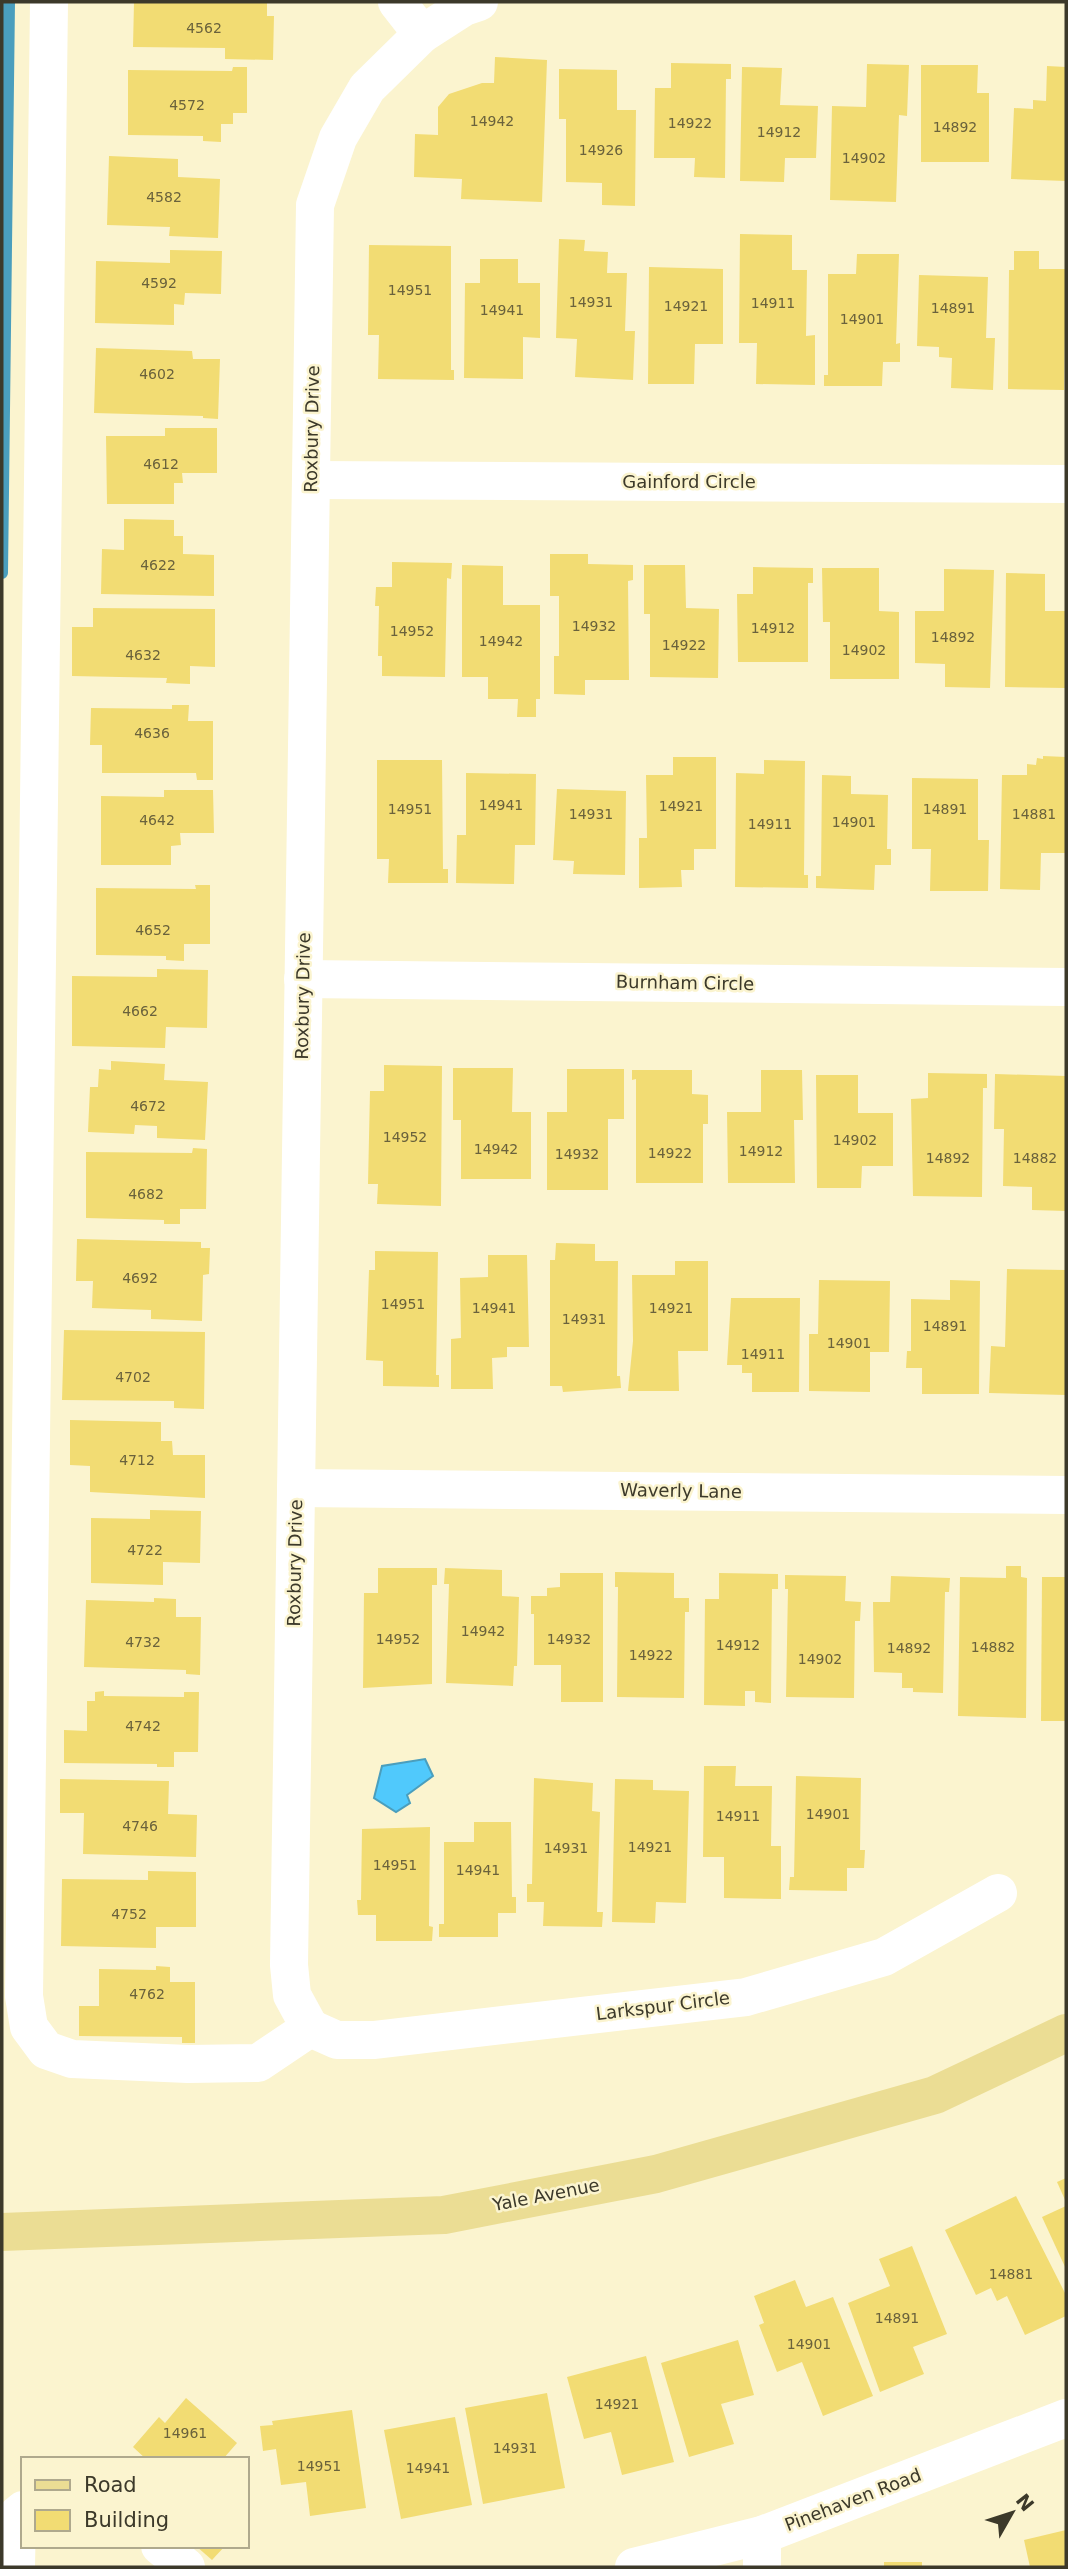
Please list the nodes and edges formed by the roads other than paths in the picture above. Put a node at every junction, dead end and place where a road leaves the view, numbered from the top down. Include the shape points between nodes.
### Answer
1 (49, 2) edge
2 (397, 2) edge
3 (479, 2) edge
4 (422, 34) junction
5 (311, 480) junction
6 (1066, 484) edge
7 (303, 979) junction
8 (1066, 987) edge
9 (296, 1488) junction
10 (1066, 1495) edge
11 (998, 1893) dead end
12 (310, 2028) junction
13 (1066, 2033) edge
14 (9, 2232) edge
15 (1066, 2418) edge
16 (21, 2512) edge
17 (162, 2548) edge
18 (762, 2551) edge
19 (16, 2567) edge
20 (186, 2567) edge
21 (634, 2567) edge

1 - 12 street via 24,1996 29,2027 46,2050 72,2059 258,2063
2 - 4 street
3 - 4 street, Roxbury Drive
4 - 5 street, Roxbury Drive via 367,88 338,138 315,205
5 - 6 street, Gainford Circle
5 - 7 street, Roxbury Drive
7 - 8 street, Burnham Circle
7 - 9 street, Roxbury Drive
9 - 10 street, Waverly Lane
9 - 12 street, Roxbury Drive via 289,1965 292,1995
11 - 12 street, Larkspur Circle via 884,1957 746,1997 373,2040 337,2040
13 - 14 main road, Yale Avenue via 936,2095 656,2174 444,2215
15 - 18 street, Pinehaven Road
16 - 19 street via 17,2515
17 - 20 street
18 - 21 street, Pinehaven Road

